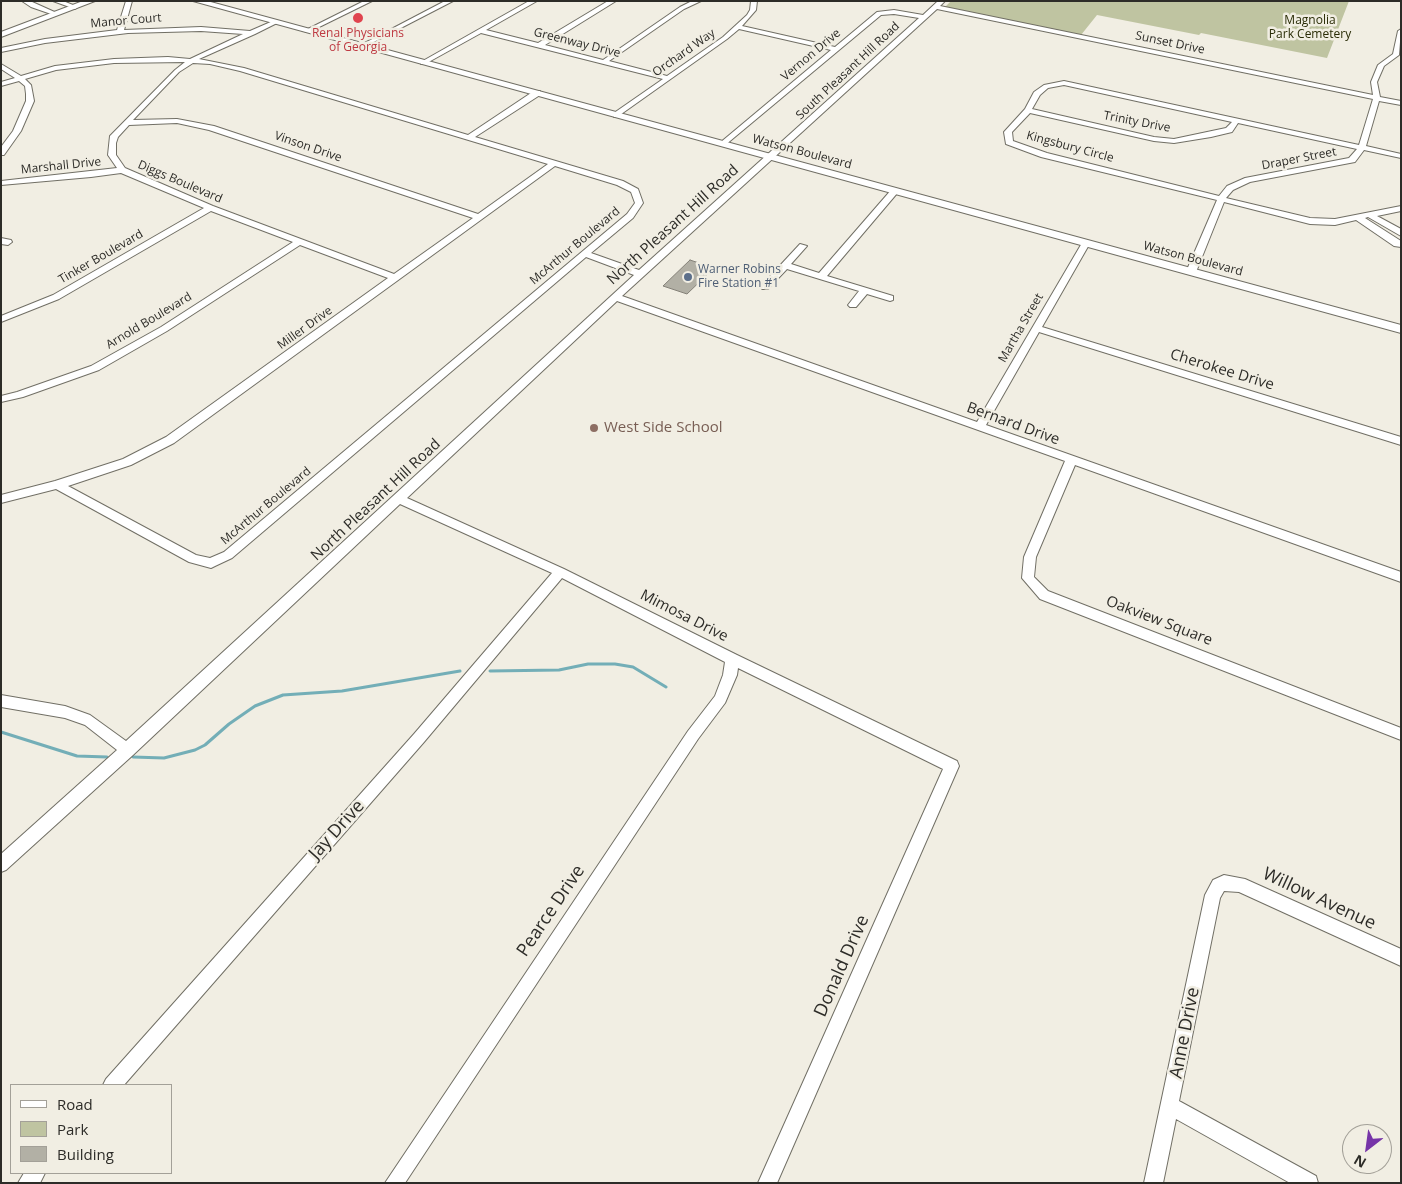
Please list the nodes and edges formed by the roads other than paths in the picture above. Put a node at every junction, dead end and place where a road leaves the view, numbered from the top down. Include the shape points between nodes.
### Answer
1 (25, 1) edge
2 (56, 1) edge
3 (91, 1) edge
4 (129, 1) edge
5 (197, 1) edge
6 (369, 1) edge
7 (450, 1) edge
8 (534, 1) edge
9 (613, 1) edge
10 (698, 1) edge
11 (754, 1) edge
12 (942, 1) edge
13 (75, 7) junction
14 (936, 7) junction
15 (56, 14) junction
16 (923, 17) junction
17 (276, 22) junction
18 (738, 27) junction
19 (307, 31) junction
20 (481, 31) junction
21 (1401, 31) edge
22 (120, 32) junction
23 (253, 33) junction
24 (1, 35) edge
25 (540, 45) junction
26 (362, 46) junction
27 (834, 49) junction
28 (1, 50) edge
29 (1398, 55) edge
30 (192, 60) junction
31 (604, 62) junction
32 (423, 63) junction
33 (1, 66) edge
34 (20, 77) junction
35 (668, 78) junction
36 (1, 84) edge
37 (537, 93) junction
38 (1376, 97) junction
39 (1401, 103) edge
40 (1028, 110) junction
41 (617, 115) junction
42 (1238, 120) junction
43 (125, 124) junction
44 (469, 137) junction
45 (724, 144) junction
46 (1362, 147) junction
47 (1, 153) edge
48 (1401, 156) edge
49 (770, 157) junction
50 (553, 164) junction
51 (122, 170) junction
52 (1, 183) edge
53 (895, 191) junction
54 (1222, 198) junction
55 (210, 208) junction
56 (1401, 208) edge
57 (1370, 215) junction
58 (480, 217) junction
59 (1359, 218) junction
60 (1401, 233) edge
61 (299, 242) junction
62 (1086, 243) junction
63 (1401, 244) edge
64 (804, 246) dead end
65 (585, 254) junction
66 (785, 265) junction
67 (1191, 272) junction
68 (640, 274) junction
69 (821, 276) junction
70 (396, 278) junction
71 (765, 287) dead end
72 (865, 290) junction
73 (616, 298) junction
74 (890, 298) dead end
75 (853, 305) dead end
76 (1, 319) edge
77 (1035, 328) junction
78 (1401, 329) edge
79 (1, 398) edge
80 (979, 427) junction
81 (1401, 441) edge
82 (1071, 461) junction
83 (57, 485) junction
84 (1, 498) edge
85 (399, 499) junction
86 (560, 572) junction
87 (1401, 577) edge
88 (732, 659) junction
89 (1, 700) edge
90 (1401, 734) edge
91 (128, 750) junction
92 (952, 766) joint
93 (1, 865) edge
94 (1219, 885) joint
95 (1401, 958) edge
96 (113, 1084) edge
97 (1171, 1106) junction
98 (394, 1183) edge
99 (767, 1183) edge
100 (1153, 1183) edge
101 (1309, 1183) edge

1 - 15 street
2 - 13 street
3 - 13 main road
4 - 22 street
5 - 17 main road, Watson Boulevard
6 - 19 street
7 - 26 street
8 - 20 street
9 - 25 street
10 - 31 street via 682,8
11 - 18 street, Orchard Way via 750,16
12 - 14 street, South Pleasant Hill Road
13 - 15 main road
14 - 16 street, South Pleasant Hill Road
14 - 38 street, Sunset Drive
15 - 24 main road
16 - 27 street, Vernon Drive via 879,13
16 - 49 street, South Pleasant Hill Road
17 - 19 main road, Watson Boulevard
17 - 23 street, Diggs Boulevard
18 - 27 street
18 - 35 street, Orchard Way
19 - 26 main road, Watson Boulevard
20 - 25 street, Greenway Drive
20 - 32 street
21 - 29 street
22 - 23 street, Manor Court via 201,29
22 - 28 street, Manor Court
23 - 30 street, Diggs Boulevard
25 - 31 street, Greenway Drive
26 - 32 main road, Watson Boulevard
27 - 45 street, Vernon Drive
29 - 38 street via 1381,65 1374,82
30 - 34 street, McArthur Boulevard via 114,61 55,68
30 - 43 street, Diggs Boulevard via 166,81
30 - 44 street, McArthur Boulevard via 242,69
31 - 35 street, Greenway Drive
32 - 37 main road, Watson Boulevard
33 - 34 street
34 - 36 street, McArthur Boulevard
34 - 47 street via 28,85 30,100 17,131
35 - 41 street, Orchard Way
37 - 41 main road, Watson Boulevard
37 - 44 street
38 - 39 street, Sunset Drive
38 - 46 street
40 - 42 street, Trinity Drive via 1174,141 1229,130
40 - 42 street, Kingsbury Circle via 1046,86 1064,83
40 - 54 street, Kingsbury Circle via 1008,132 1009,142 1024,149
41 - 45 main road, Watson Boulevard
42 - 46 street, Kingsbury Circle
43 - 51 street, Diggs Boulevard via 112,143 112,155
43 - 58 street, Vinson Drive via 177,121 211,128
44 - 50 street, McArthur Boulevard
45 - 49 main road, Watson Boulevard
46 - 48 street, Kingsbury Circle
46 - 54 street, Draper Street via 1352,160 1248,180 1230,188
49 - 53 main road, Watson Boulevard
49 - 68 street, North Pleasant Hill Road
50 - 58 street, Miller Drive
50 - 65 street, McArthur Boulevard via 620,183 635,191 638,203 630,216
51 - 52 street, Marshall Drive
51 - 55 street, Diggs Boulevard
53 - 62 main road, Watson Boulevard
53 - 69 street
54 - 59 street, Kingsbury Circle via 1310,221 1335,222
54 - 67 street, Draper Street
55 - 61 street, Diggs Boulevard
55 - 76 street, Tinker Boulevard via 56,297
56 - 57 street, Kingsbury Circle
57 - 59 street, Kingsbury Circle
57 - 60 street
58 - 70 street, Miller Drive
59 - 63 street
61 - 70 street, Diggs Boulevard
61 - 79 street, Arnold Boulevard via 164,329 95,368 27,393
62 - 67 main road, Watson Boulevard
62 - 77 street, Martha Street
64 - 66 street
65 - 68 street
65 - 83 street, McArthur Boulevard via 228,555 211,563 193,559
66 - 69 street
66 - 71 street
67 - 78 main road, Watson Boulevard
68 - 73 street, North Pleasant Hill Road
69 - 72 street
70 - 83 street, Miller Drive via 170,440 127,462
72 - 74 street
72 - 75 street
73 - 80 street, Bernard Drive
73 - 85 street, North Pleasant Hill Road
77 - 80 street, Martha Street
77 - 81 street, Cherokee Drive
80 - 82 street, Bernard Drive
82 - 87 street, Bernard Drive
82 - 90 street, Oakview Square via 1030,557 1028,578 1044,595
83 - 84 street
85 - 86 street, Mimosa Drive
85 - 91 street, North Pleasant Hill Road
86 - 88 street, Mimosa Drive
86 - 96 street, Jay Drive
88 - 92 street, Mimosa Drive
88 - 98 street, Pearce Drive via 730,675 720,699 692,735
89 - 91 street via 65,712 90,721
91 - 93 street, North Pleasant Hill Road
92 - 99 street, Donald Drive
94 - 95 street, Willow Avenue via 1239,884
94 - 97 street, Anne Drive via 1213,895
97 - 100 street, Anne Drive
97 - 101 street

